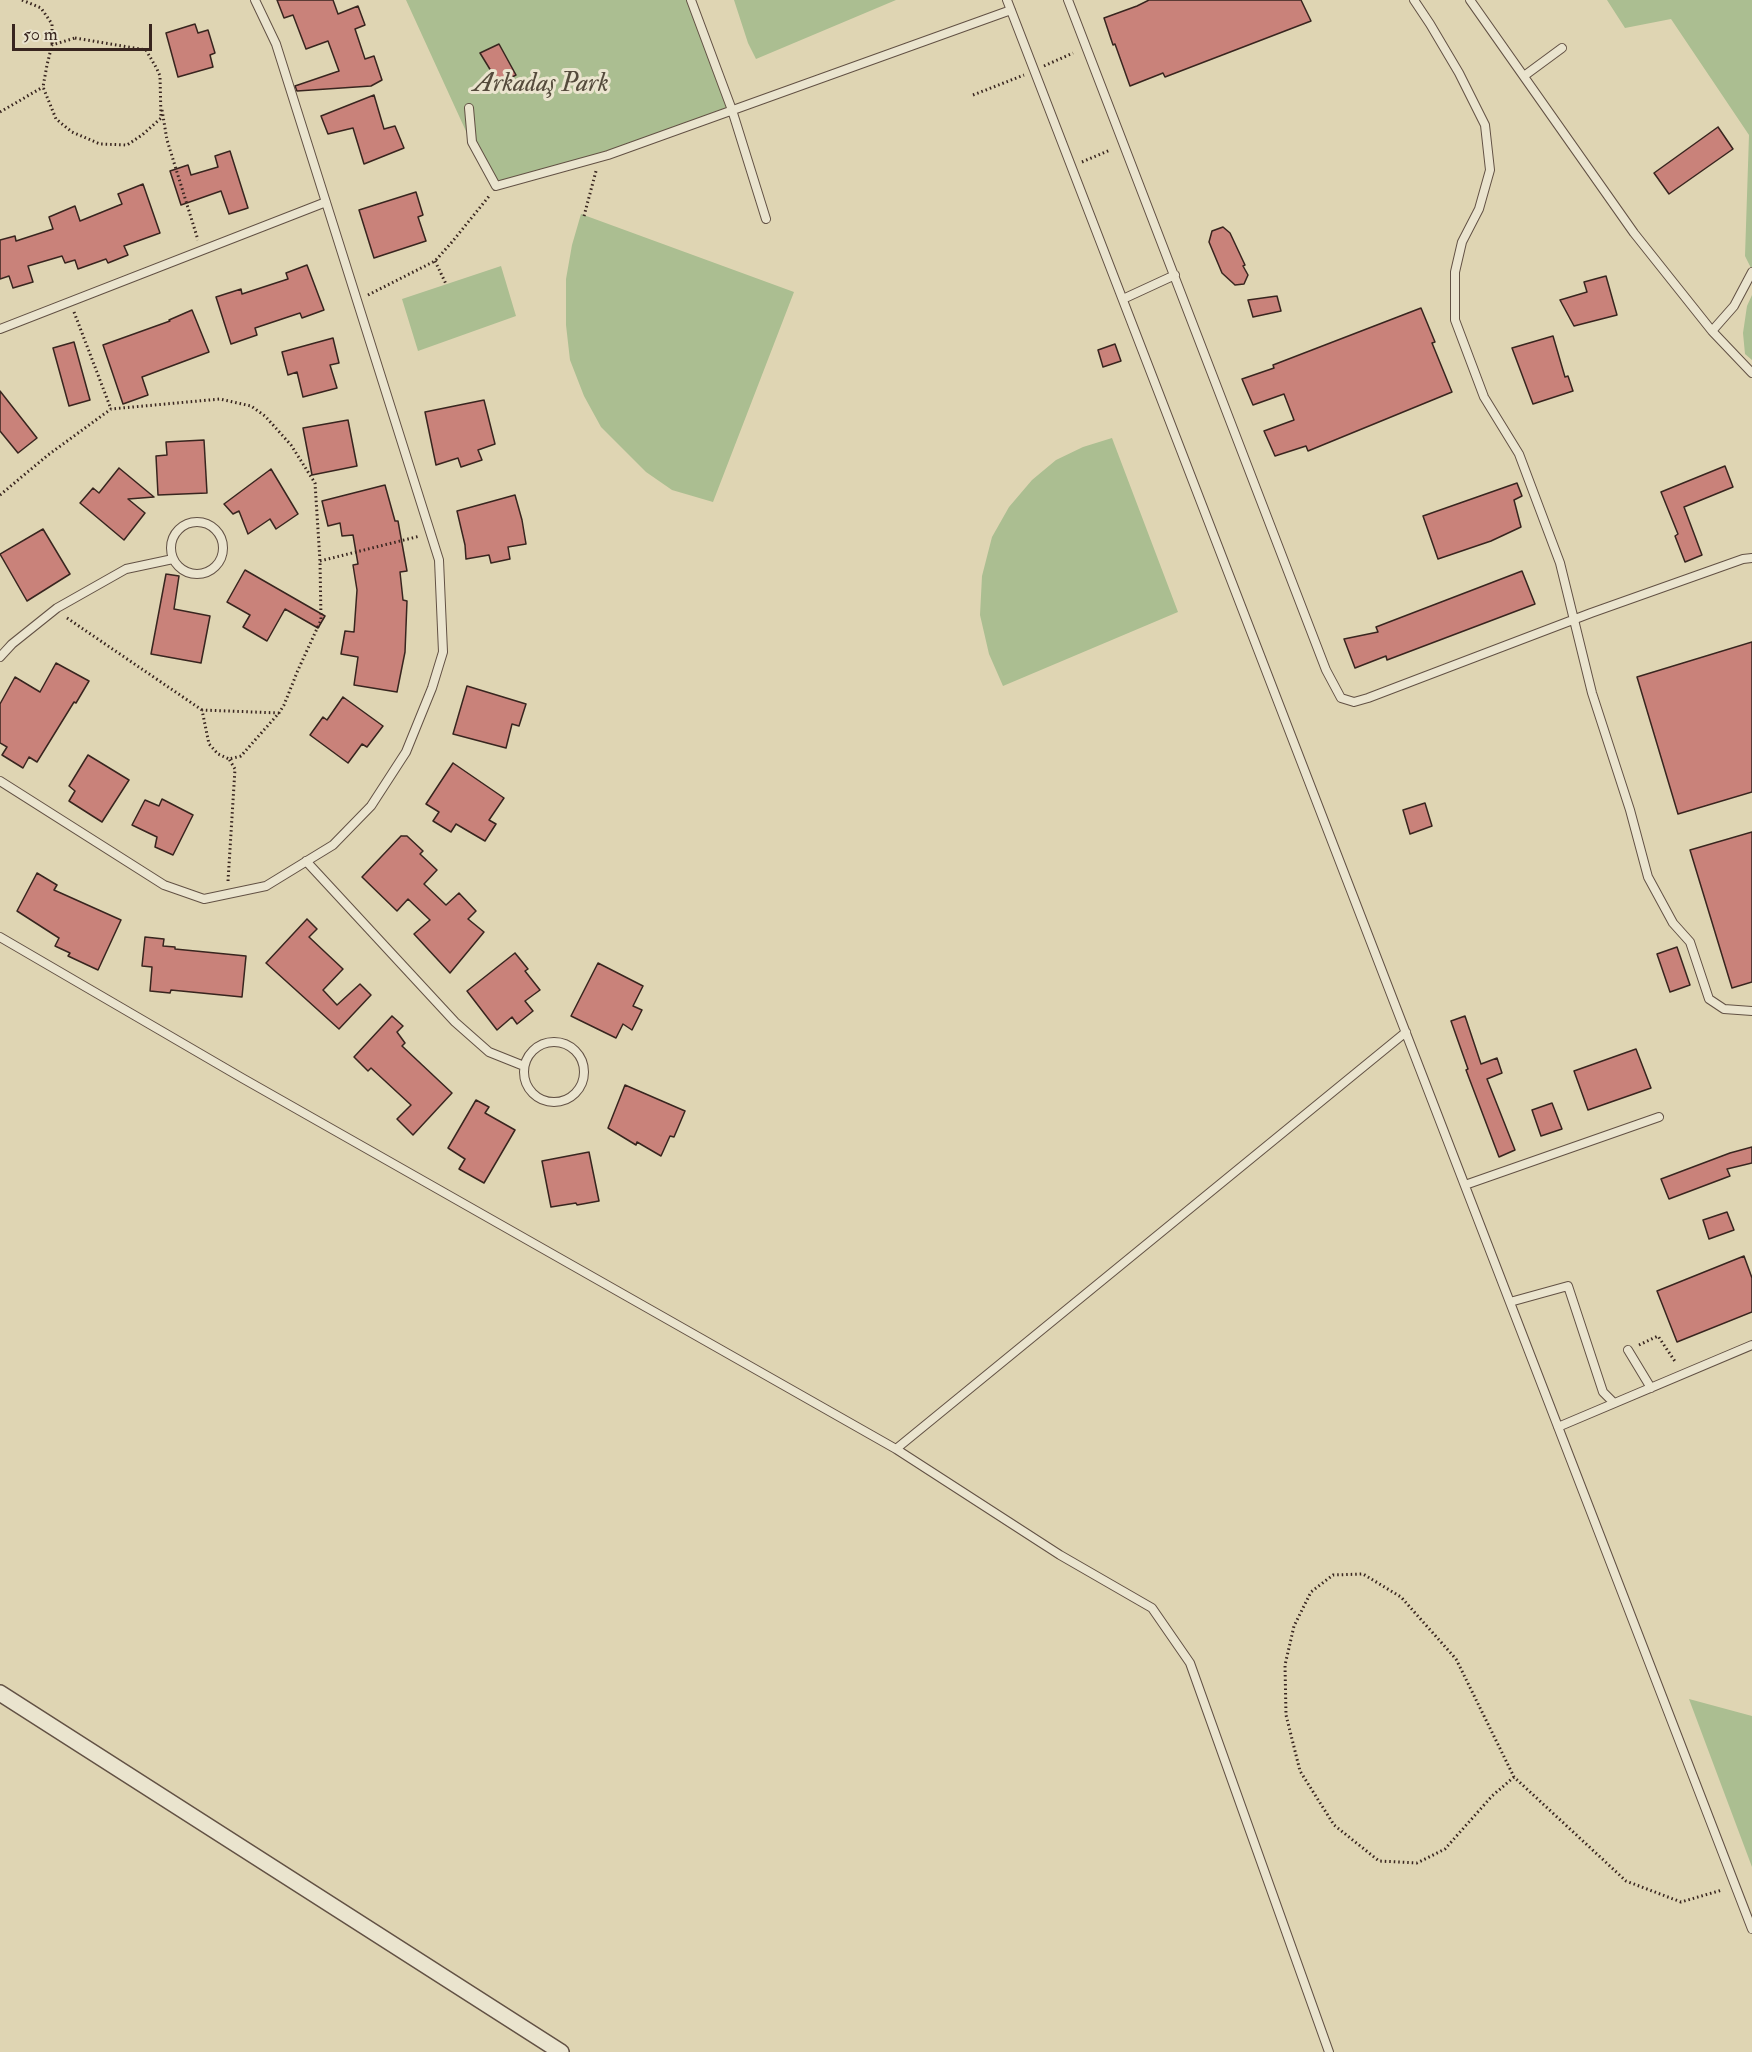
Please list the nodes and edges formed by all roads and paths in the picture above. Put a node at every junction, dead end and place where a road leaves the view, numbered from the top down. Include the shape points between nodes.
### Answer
1 (22, 0) edge
2 (255, 0) edge
3 (691, 0) edge
4 (1007, 0) edge
5 (1068, 0) edge
6 (1414, 0) edge
7 (1470, 0) edge
8 (1011, 10) junction
9 (52, 45) junction
10 (1562, 48) dead end
11 (1073, 53) dead end
12 (1034, 71) junction
13 (1524, 76) junction
14 (43, 87) junction
15 (973, 95) dead end
16 (160, 97) junction
17 (469, 108) dead end
18 (732, 110) junction
19 (0, 112) edge
20 (1110, 150) dead end
21 (600, 157) junction
22 (1072, 167) junction
23 (496, 186) junction
24 (326, 202) junction
25 (584, 216) dead end
26 (766, 219) dead end
27 (201, 250) junction
28 (435, 261) junction
29 (1752, 272) edge
30 (1175, 275) junction
31 (446, 284) dead end
32 (1123, 299) junction
33 (357, 300) junction
34 (70, 302) junction
35 (0, 329) edge
36 (1712, 332) junction
37 (1752, 373) edge
38 (111, 409) junction
39 (0, 495) edge
40 (430, 533) junction
41 (1752, 558) edge
42 (173, 559) junction
43 (320, 561) junction
44 (55, 610) junction
45 (1574, 620) junction
46 (0, 657) edge
47 (202, 710) junction
48 (279, 713) junction
49 (229, 759) junction
50 (0, 781) edge
51 (306, 861) junction
52 (223, 895) junction
53 (0, 937) edge
54 (1752, 1011) edge
55 (1406, 1032) junction
56 (524, 1066) junction
57 (1659, 1117) dead end
58 (1465, 1185) junction
59 (1510, 1302) junction
60 (1752, 1345) edge
61 (1628, 1350) dead end
62 (1650, 1388) junction
63 (1614, 1403) junction
64 (1558, 1427) junction
65 (896, 1449) junction
66 (0, 1693) edge
67 (1514, 1777) junction
68 (1735, 1886) junction
69 (1752, 1929) edge
70 (561, 2052) edge
71 (1329, 2052) edge

1 - 9 path via 41,8 52,24
2 - 24 lane via 276,44
3 - 18 lane
4 - 8 lane
5 - 30 lane
6 - 45 lane via 1460,73 1485,125 1490,170 1479,209 1462,242 1455,272 1455,320 1484,397 1519,454 1560,563
7 - 13 lane
8 - 12 lane
8 - 18 lane
9 - 14 path
9 - 16 path via 75,38 146,50 160,76
10 - 13 lane
11 - 12 path
12 - 15 path
12 - 22 lane
13 - 36 lane via 1634,233
14 - 16 path via 56,119 72,132 100,144 127,145 142,135 161,118
14 - 19 path
16 - 27 path via 167,140
17 - 23 lane via 472,142
18 - 21 lane
18 - 26 lane
20 - 22 path
21 - 23 lane
21 - 25 path
22 - 32 lane
23 - 28 path
24 - 27 lane
24 - 33 lane
27 - 34 lane
28 - 31 path
28 - 33 path
29 - 36 lane via 1734,306
30 - 32 lane
30 - 45 lane via 1326,669 1341,698 1354,702 1368,698
32 - 55 lane
33 - 40 lane
34 - 35 lane
34 - 38 path
36 - 37 lane
38 - 39 path
38 - 43 path via 220,399 251,405 291,445 315,483
40 - 43 path
40 - 51 lane via 439,560 443,652 432,688 406,752 371,806 333,845
41 - 45 lane
42 - 42 lane via 190,574 211,571 223,550 221,539 212,526 200,522 187,524 174,535 170,548
42 - 44 lane via 126,569
43 - 48 path via 321,620
44 - 46 lane
44 - 47 path
45 - 54 lane via 1648,877 1673,923 1690,942 1709,999 1724,1009
47 - 48 path
47 - 49 path via 209,744
48 - 49 path via 241,756
49 - 52 path via 235,769 229,878
50 - 52 lane via 164,885 204,899
51 - 52 lane via 266,886
51 - 56 lane via 455,1022 489,1052
53 - 65 lane
55 - 58 lane
55 - 65 lane
56 - 56 lane via 526,1086 548,1102 564,1101 582,1085 581,1058 569,1045 544,1043 533,1049
57 - 58 lane
58 - 59 lane
59 - 63 lane via 1569,1286 1603,1392
59 - 64 lane
60 - 62 lane
61 - 62 lane
62 - 63 lane
63 - 64 lane
64 - 68 lane
65 - 71 lane via 1060,1555 1152,1608 1190,1663
66 - 70 street
67 - 67 path via 1456,1659 1401,1598 1363,1574 1333,1575 1311,1592 1294,1626 1285,1665 1286,1714 1300,1771 1334,1825 1379,1861 1417,1863 1445,1849
67 - 68 path via 1626,1881 1681,1902
68 - 69 lane

